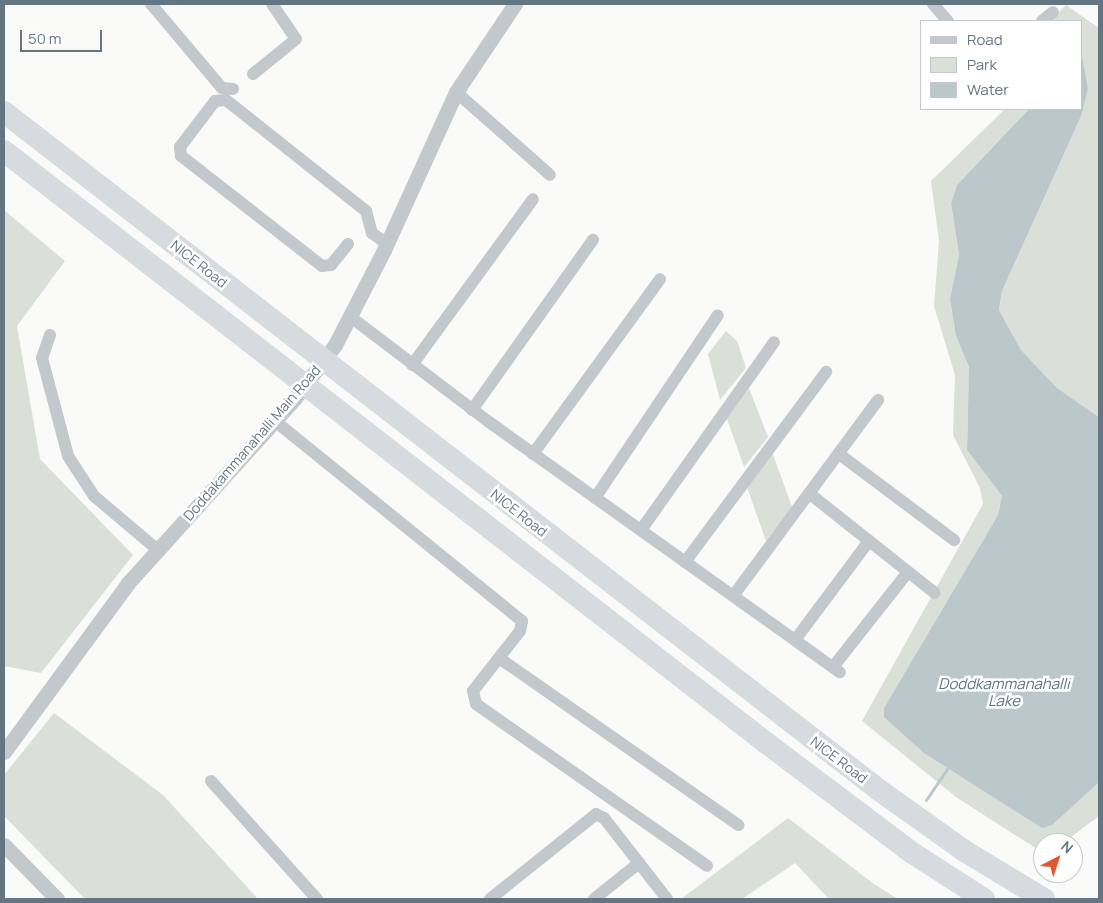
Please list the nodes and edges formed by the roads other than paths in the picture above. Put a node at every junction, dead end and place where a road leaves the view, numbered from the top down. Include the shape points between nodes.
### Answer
1 (151, 4) edge
2 (272, 4) edge
3 (515, 4) edge
4 (933, 4) edge
5 (1053, 12) dead end
6 (947, 20) edge
7 (1043, 20) edge
8 (253, 74) dead end
9 (233, 89) dead end
10 (456, 92) junction
11 (4, 112) edge
12 (4, 151) edge
13 (550, 175) dead end
14 (533, 199) dead end
15 (593, 240) dead end
16 (348, 244) dead end
17 (387, 244) junction
18 (660, 279) dead end
19 (718, 315) dead end
20 (352, 318) junction
21 (50, 335) dead end
22 (774, 342) dead end
23 (412, 365) junction
24 (826, 372) dead end
25 (878, 400) dead end
26 (472, 410) junction
27 (275, 421) junction
28 (533, 454) junction
29 (839, 454) junction
30 (810, 494) junction
31 (595, 498) junction
32 (641, 530) junction
33 (954, 540) dead end
34 (869, 541) junction
35 (158, 550) junction
36 (685, 562) junction
37 (908, 572) junction
38 (934, 593) dead end
39 (733, 596) junction
40 (795, 640) junction
41 (499, 658) junction
42 (4, 752) edge
43 (211, 781) dead end
44 (738, 825) dead end
45 (4, 845) edge
46 (639, 863) junction
47 (708, 866) dead end
48 (57, 899) edge
49 (317, 899) edge
50 (490, 899) edge
51 (594, 899) edge
52 (666, 899) edge
53 (984, 899) edge
54 (1044, 899) edge

1 - 9 street via 222,88
2 - 8 street via 296,38
3 - 10 street, Doddakammanahalli Main Road
4 - 6 street
5 - 7 street
10 - 13 street
10 - 17 street, Doddakammanahalli Main Road
11 - 54 highway, NICE Road via 894,802 963,850
12 - 53 highway via 857,812
14 - 23 street
15 - 26 street
16 - 17 street via 331,265 322,266 181,156 180,148 215,101 226,100 366,211 372,233
17 - 20 street, Doddakammanahalli Main Road
18 - 28 street
19 - 31 street
20 - 23 street
20 - 27 street, Doddakammanahalli Main Road via 330,353
21 - 35 street via 42,358 68,456 94,496
22 - 32 street
23 - 26 street
24 - 36 street
25 - 29 street
26 - 28 street
27 - 35 street, Doddakammanahalli Main Road
27 - 41 street via 522,621 520,631
28 - 31 street
29 - 30 street
29 - 33 street
30 - 34 street
30 - 39 street
31 - 32 street
32 - 36 street
34 - 37 street
34 - 40 street
35 - 42 street, Doddakammanahalli Main Road via 128,583
36 - 39 street
37 - 38 street
37 - 40 street via 837,670
39 - 40 street
41 - 44 street
41 - 47 street via 473,691 476,704
43 - 49 street
45 - 48 street
46 - 50 street via 604,818 596,814
46 - 51 street
46 - 52 street

